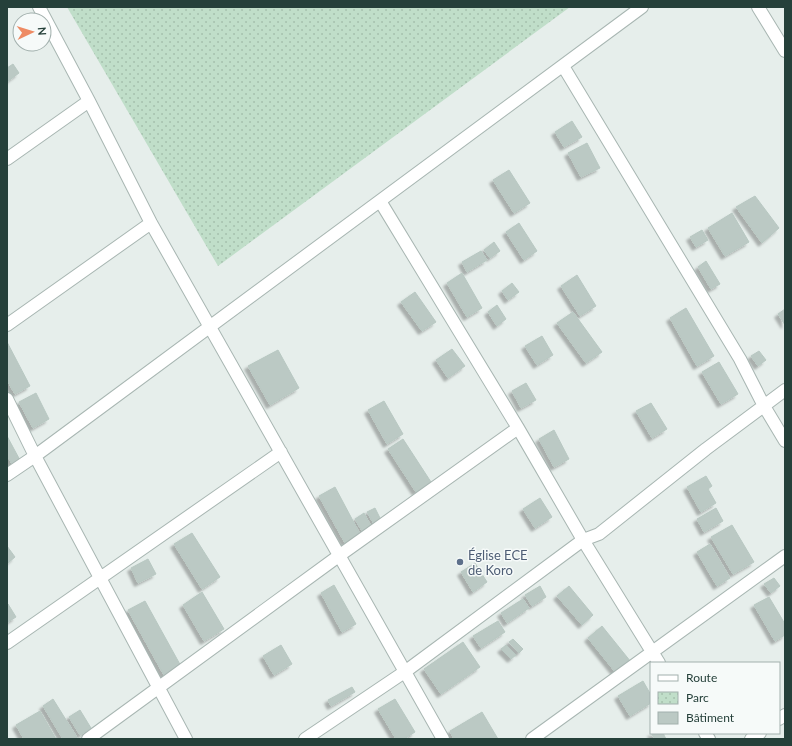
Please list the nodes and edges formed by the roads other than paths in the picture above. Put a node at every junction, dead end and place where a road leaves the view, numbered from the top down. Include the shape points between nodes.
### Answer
1 (39, 7) edge
2 (642, 7) edge
3 (758, 7) edge
4 (767, 7) edge
5 (778, 40) junction
6 (785, 51) edge
7 (562, 66) junction
8 (89, 102) junction
9 (7, 159) edge
10 (380, 201) junction
11 (151, 223) junction
12 (7, 325) edge
13 (210, 327) junction
14 (785, 390) edge
15 (7, 399) edge
16 (764, 406) junction
17 (518, 428) junction
18 (785, 441) edge
19 (281, 452) junction
20 (35, 456) junction
21 (7, 475) edge
22 (583, 540) junction
23 (340, 555) junction
24 (785, 556) edge
25 (101, 577) junction
26 (7, 643) edge
27 (652, 652) junction
28 (657, 662) edge
29 (406, 672) junction
30 (159, 688) junction
31 (88, 739) edge
32 (186, 739) edge
33 (305, 739) edge
34 (443, 739) edge
35 (532, 739) edge

1 - 8 street
2 - 7 street
3 - 5 street
4 - 5 street
5 - 6 street
7 - 10 street
7 - 16 street via 740,359
8 - 9 street
8 - 11 street
10 - 13 street
10 - 17 street
11 - 12 street
11 - 13 street
13 - 19 street
13 - 20 street
14 - 16 street
15 - 20 street
16 - 18 street
16 - 22 street via 599,534
17 - 22 street
17 - 23 street
19 - 23 street
19 - 25 street
20 - 21 street
20 - 25 street
22 - 27 street
22 - 29 street
23 - 29 street
23 - 30 street
24 - 27 street
25 - 26 street
25 - 30 street
27 - 28 street
27 - 35 street
29 - 33 street
29 - 34 street
30 - 31 street
30 - 32 street

